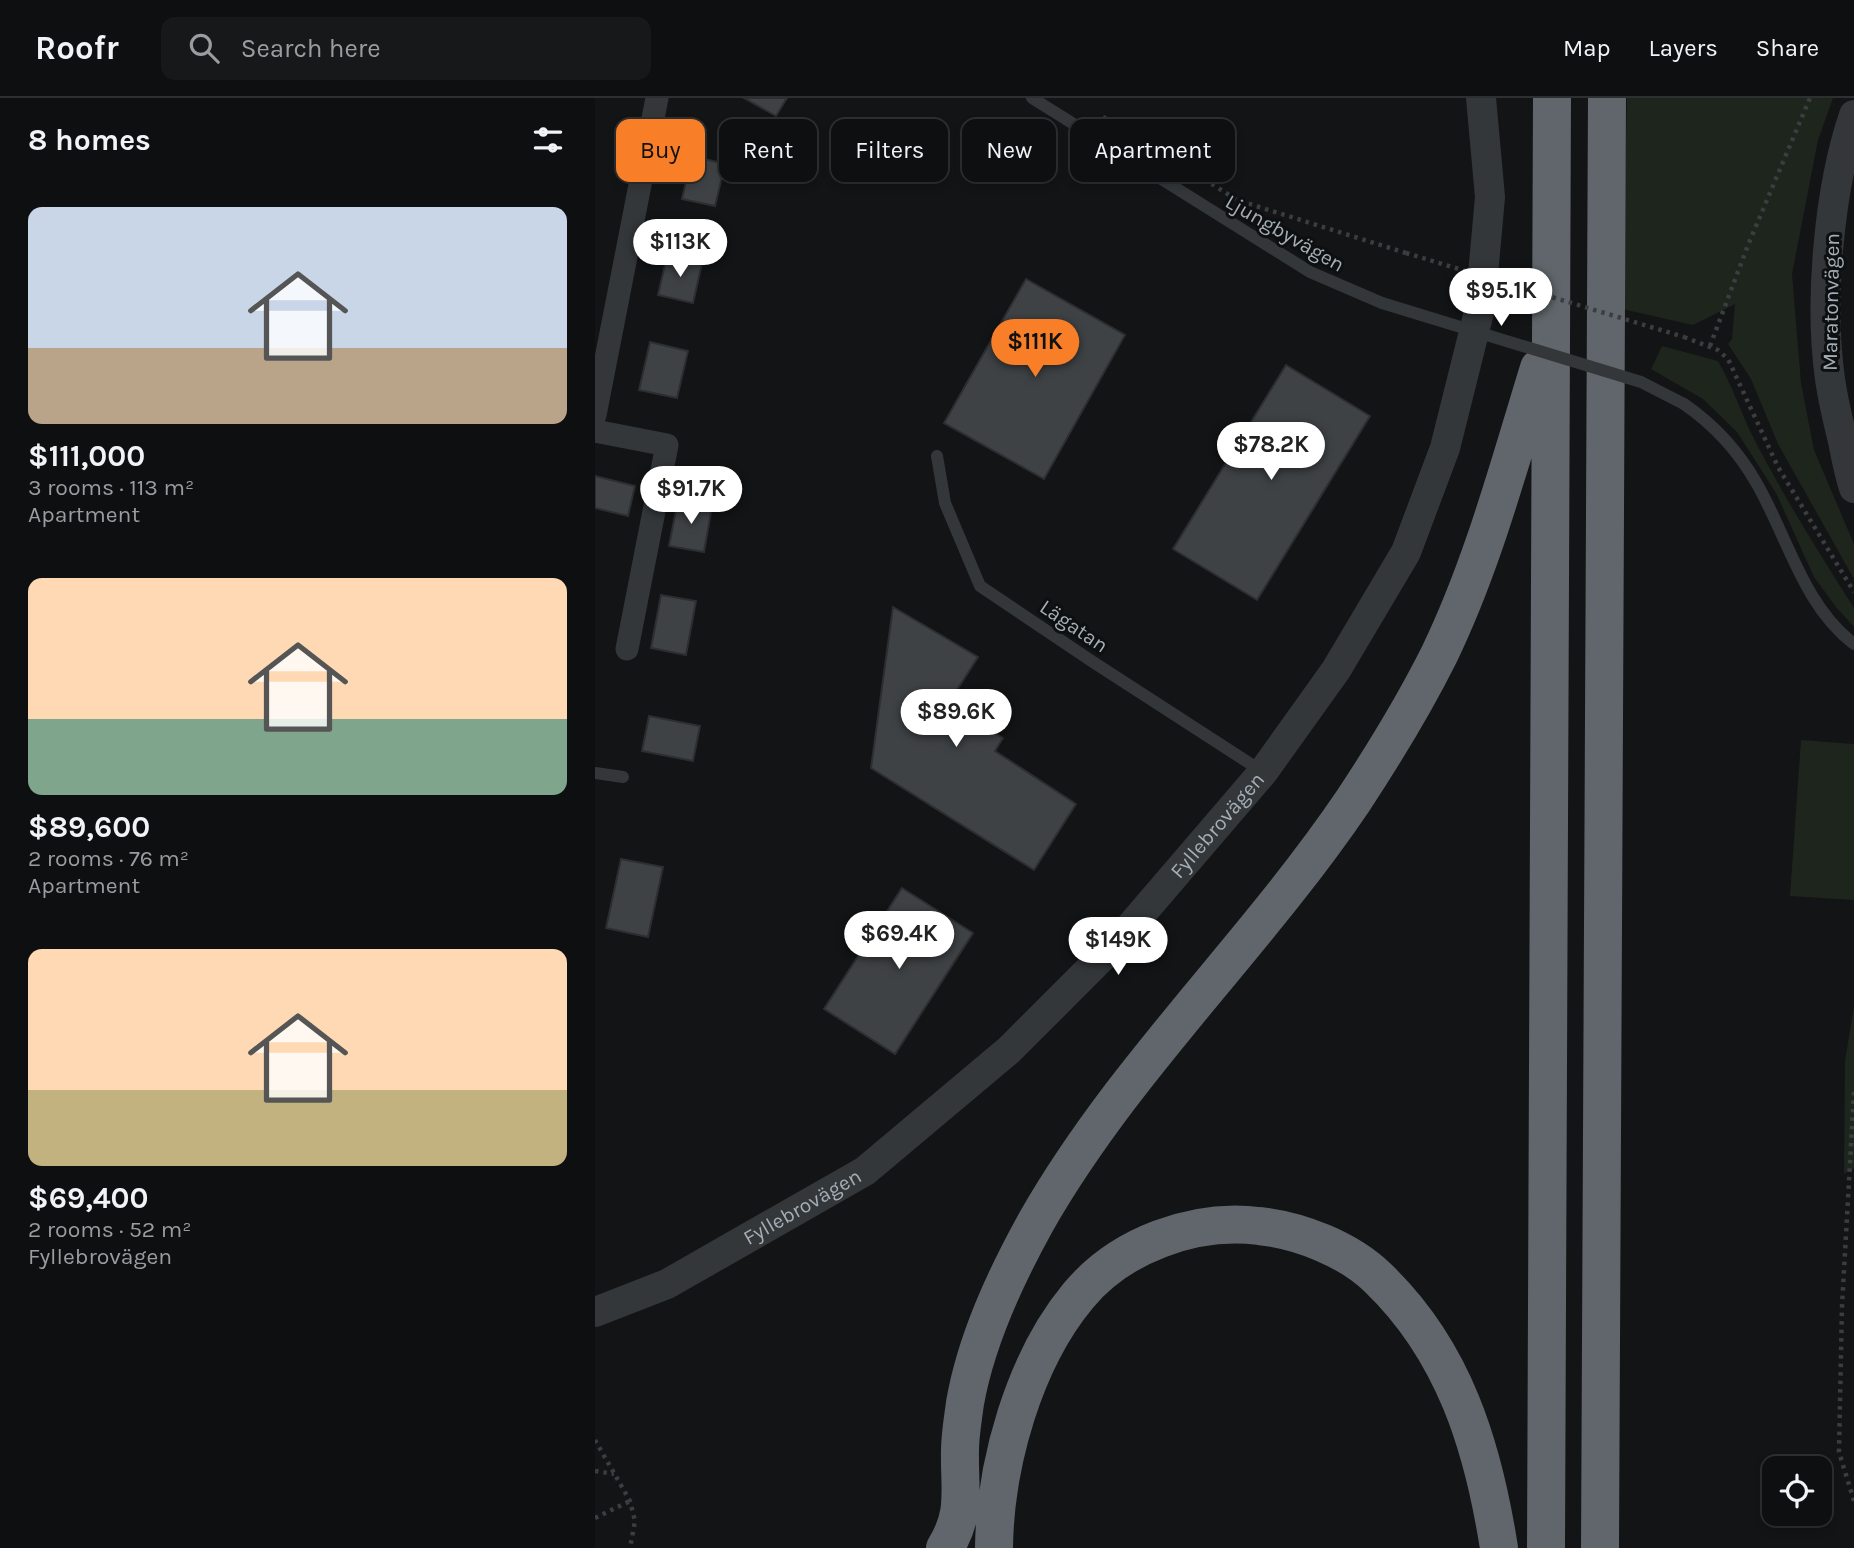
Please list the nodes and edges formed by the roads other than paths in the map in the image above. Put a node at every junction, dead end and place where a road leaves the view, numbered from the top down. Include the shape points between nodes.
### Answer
1 (657, 98) edge
2 (1032, 98) edge
3 (1481, 98) edge
4 (1552, 98) edge
5 (1607, 98) edge
6 (1854, 115) edge
7 (1551, 331) junction
8 (595, 415) edge
9 (595, 431) edge
10 (937, 456) dead end
11 (1854, 488) edge
12 (1854, 644) edge
13 (627, 649) dead end
14 (1263, 772) junction
15 (595, 773) edge
16 (623, 777) dead end
17 (595, 1312) edge
18 (1002, 1474) junction
19 (945, 1548) edge
20 (994, 1548) edge
21 (1015, 1548) edge
22 (1499, 1548) edge
23 (1546, 1548) edge
24 (1600, 1548) edge

1 - 8 street
2 - 12 lane, Ljungbyvägen, bridge via 1310,272 1382,303 1641,382 1684,404 1721,435 1756,482 1802,580 1836,630
3 - 14 street, Fyllebrovägen via 1490,197 1480,308 1445,448 1406,552 1336,670
4 - 7 highway
5 - 24 highway
6 - 11 street, Maratonvägen via 1827,260 1827,320 1830,377
7 - 19 highway via 1469,586 1400,726 1301,872 1069,1168 1006,1281 978,1350 965,1402 960,1514
7 - 23 highway
9 - 13 street via 667,445
10 - 14 lane, Lägatan via 945,503 980,586
14 - 17 street, Fyllebrovägen via 1119,940 1009,1050 865,1171 667,1284
15 - 16 lane
18 - 20 highway
18 - 21 highway
18 - 22 highway via 1013,1421 1052,1333 1079,1294 1103,1273 1147,1245 1192,1228 1237,1223 1284,1229 1330,1246 1376,1276 1420,1325 1461,1401 1479,1452

